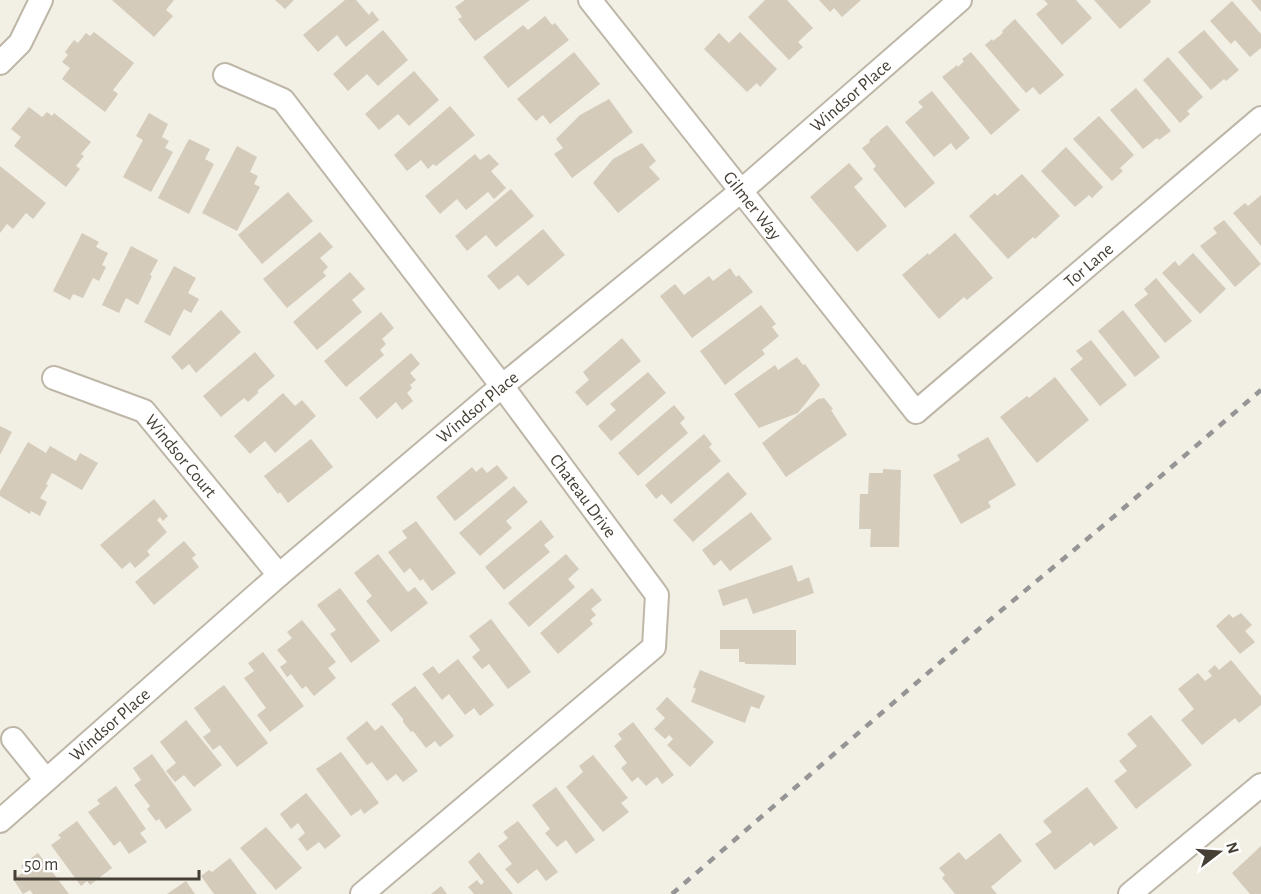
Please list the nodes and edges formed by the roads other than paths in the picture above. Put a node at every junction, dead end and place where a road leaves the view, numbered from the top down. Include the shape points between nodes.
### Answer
1 (41, 0) edge
2 (590, 0) edge
3 (960, 0) edge
4 (0, 63) edge
5 (225, 75) dead end
6 (1261, 118) edge
7 (741, 191) junction
8 (54, 378) dead end
9 (502, 386) junction
10 (916, 412) joint
11 (279, 575) junction
12 (13, 739) dead end
13 (46, 780) junction
14 (1261, 785) edge
15 (0, 821) edge
16 (362, 894) edge
17 (1130, 894) edge

1 - 4 street via 20,43
2 - 7 street, Gilmer Way
3 - 7 street, Windsor Place
5 - 9 street, Chateau Drive via 283,100
6 - 10 street, Tor Lane
7 - 9 street, Windsor Place
7 - 10 street, Gilmer Way
8 - 11 street, Windsor Court via 144,411
9 - 11 street, Windsor Place
9 - 16 street, Chateau Drive via 657,595 654,647
11 - 13 street, Windsor Place
12 - 13 street
13 - 15 street, Windsor Place
14 - 17 street

